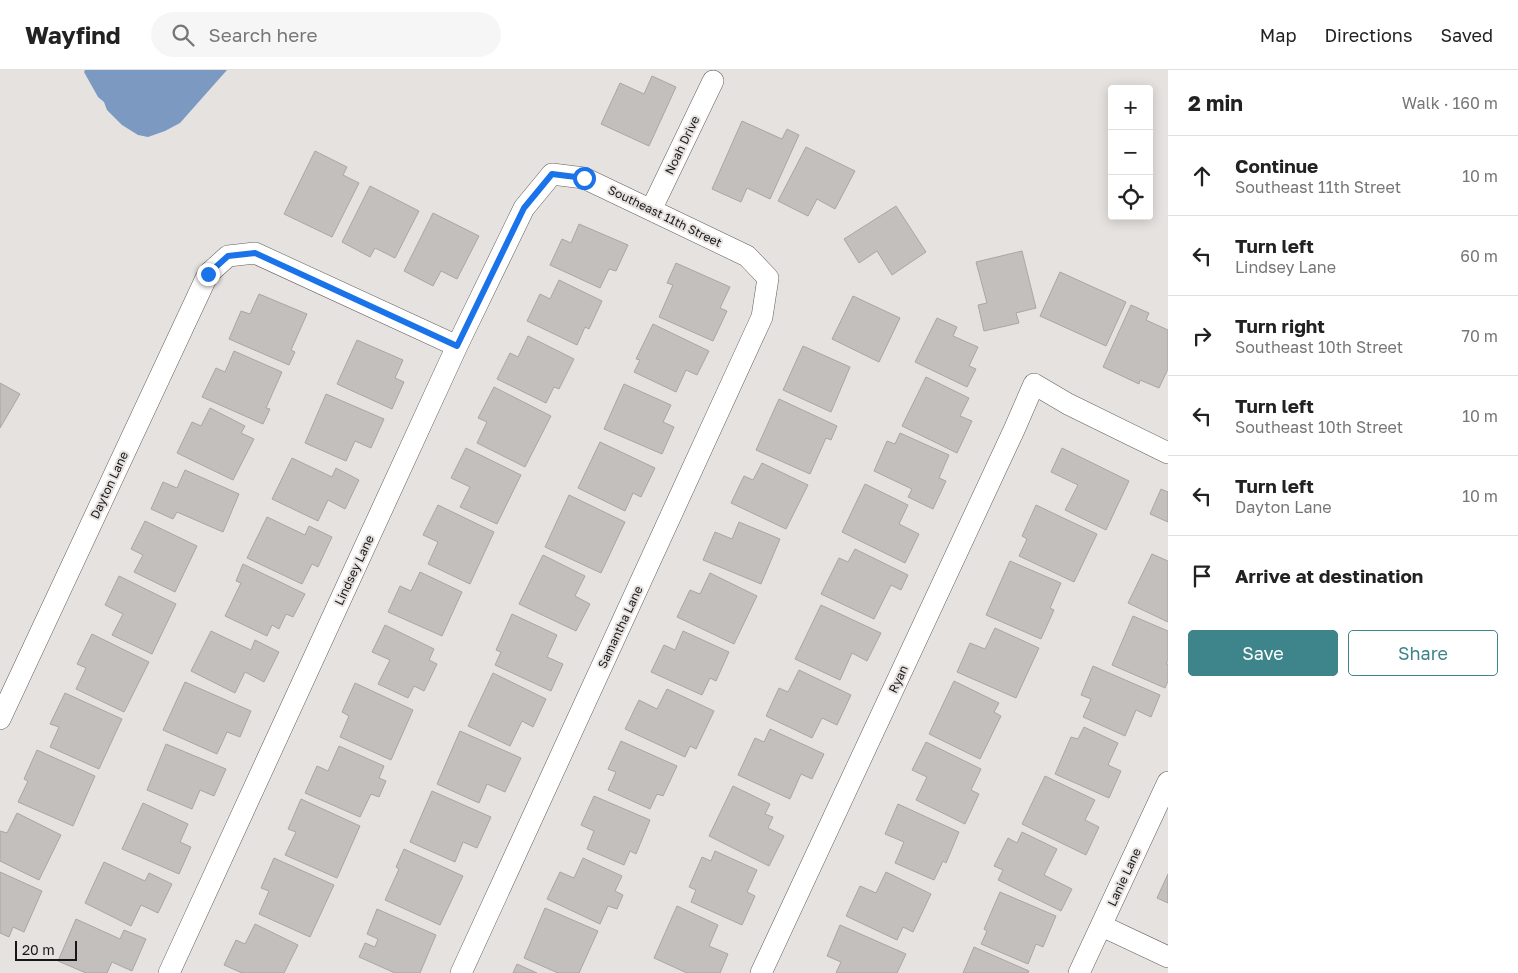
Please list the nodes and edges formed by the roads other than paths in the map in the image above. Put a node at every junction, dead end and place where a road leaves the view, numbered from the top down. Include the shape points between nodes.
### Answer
1 (713, 81) dead end
2 (552, 174) joint
3 (651, 210) junction
4 (768, 278) joint
5 (457, 346) junction
6 (1168, 453) edge
7 (0, 719) edge
8 (1168, 782) edge
9 (1102, 926) junction
10 (1168, 957) edge
11 (169, 973) edge
12 (461, 973) edge
13 (761, 973) edge
14 (1079, 973) edge

1 - 3 street, Noah Drive
2 - 3 street, Southeast 11th Street via 584,178
2 - 5 street, Lindsey Lane via 524,208
3 - 4 street, Southeast 11th Street via 747,256
4 - 12 street, Samantha Lane via 762,317
5 - 7 street, Dayton Lane via 255,253 228,256 208,274
5 - 11 street, Lindsey Lane
6 - 13 street, Ryan via 1034,384
8 - 9 street, Lanie Lane
9 - 10 street
9 - 14 street, Lanie Lane

